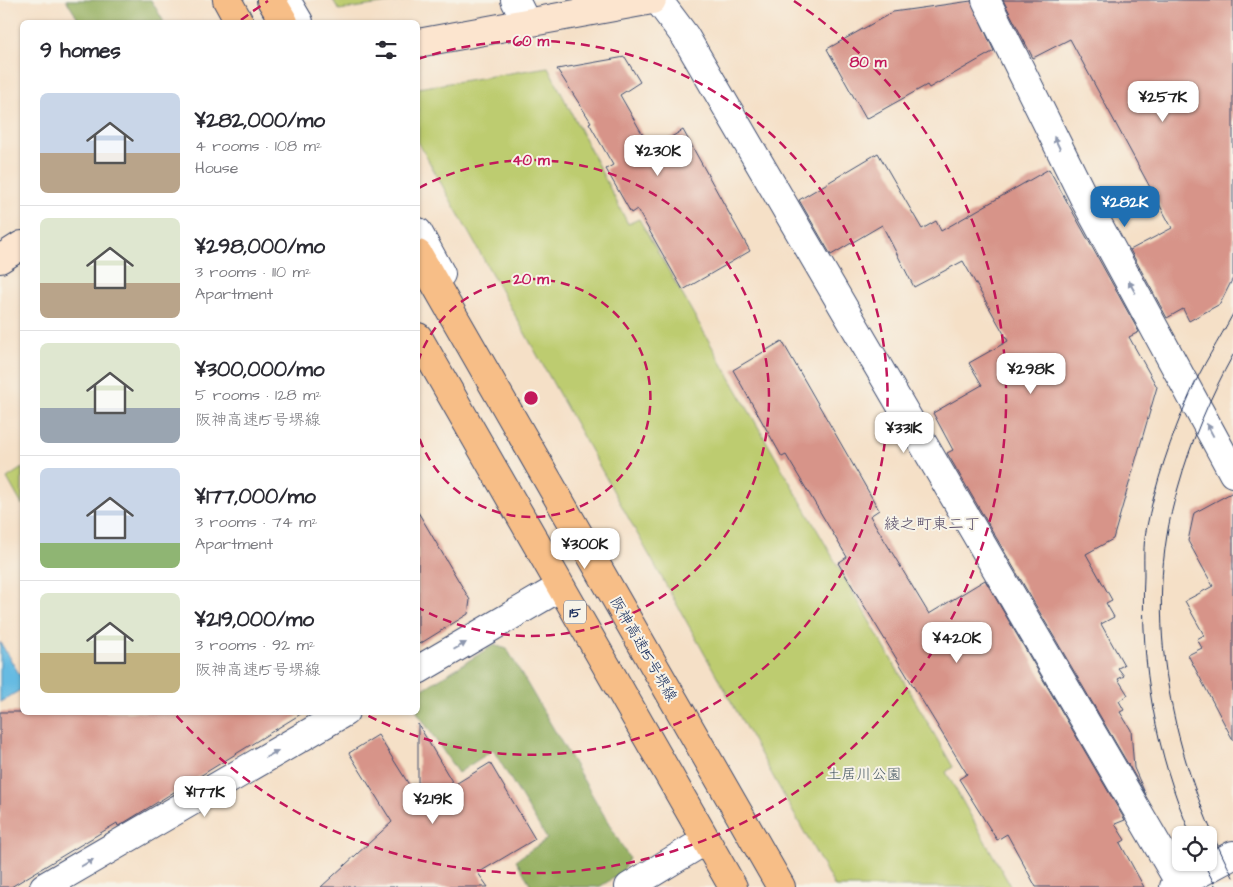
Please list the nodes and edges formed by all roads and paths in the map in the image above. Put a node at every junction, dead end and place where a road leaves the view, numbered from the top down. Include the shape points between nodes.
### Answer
1 (216, 0) edge
2 (227, 0) edge
3 (271, 0) edge
4 (286, 0) edge
5 (652, 0) edge
6 (658, 0) edge
7 (986, 0) edge
8 (520, 11) edge
9 (227, 20) edge
10 (239, 20) edge
11 (283, 20) edge
12 (298, 20) edge
13 (420, 42) edge
14 (420, 236) edge
15 (420, 257) edge
16 (420, 340) edge
17 (420, 362) edge
18 (1233, 473) edge
19 (550, 593) junction
20 (420, 669) edge
21 (340, 715) edge
22 (698, 845) junction
23 (1233, 855) edge
24 (1179, 886) edge
25 (44, 887) edge
26 (630, 887) edge
27 (723, 887) edge
28 (733, 887) edge
29 (781, 887) edge
30 (789, 887) edge

1 - 9 street
2 - 10 highway
3 - 11 highway
4 - 12 street
5 - 8 main road
6 - 24 street via 685,36
18 -> 7 street via 1086,202
8 - 13 main road
14 - 30 street
15 - 29 highway, 阪神高速15号堺線
16 - 28 highway, 15
17 - 19 street
20 -> 19 street
19 - 22 street
25 -> 21 street
22 - 26 street
22 - 27 street
23 - 24 street

